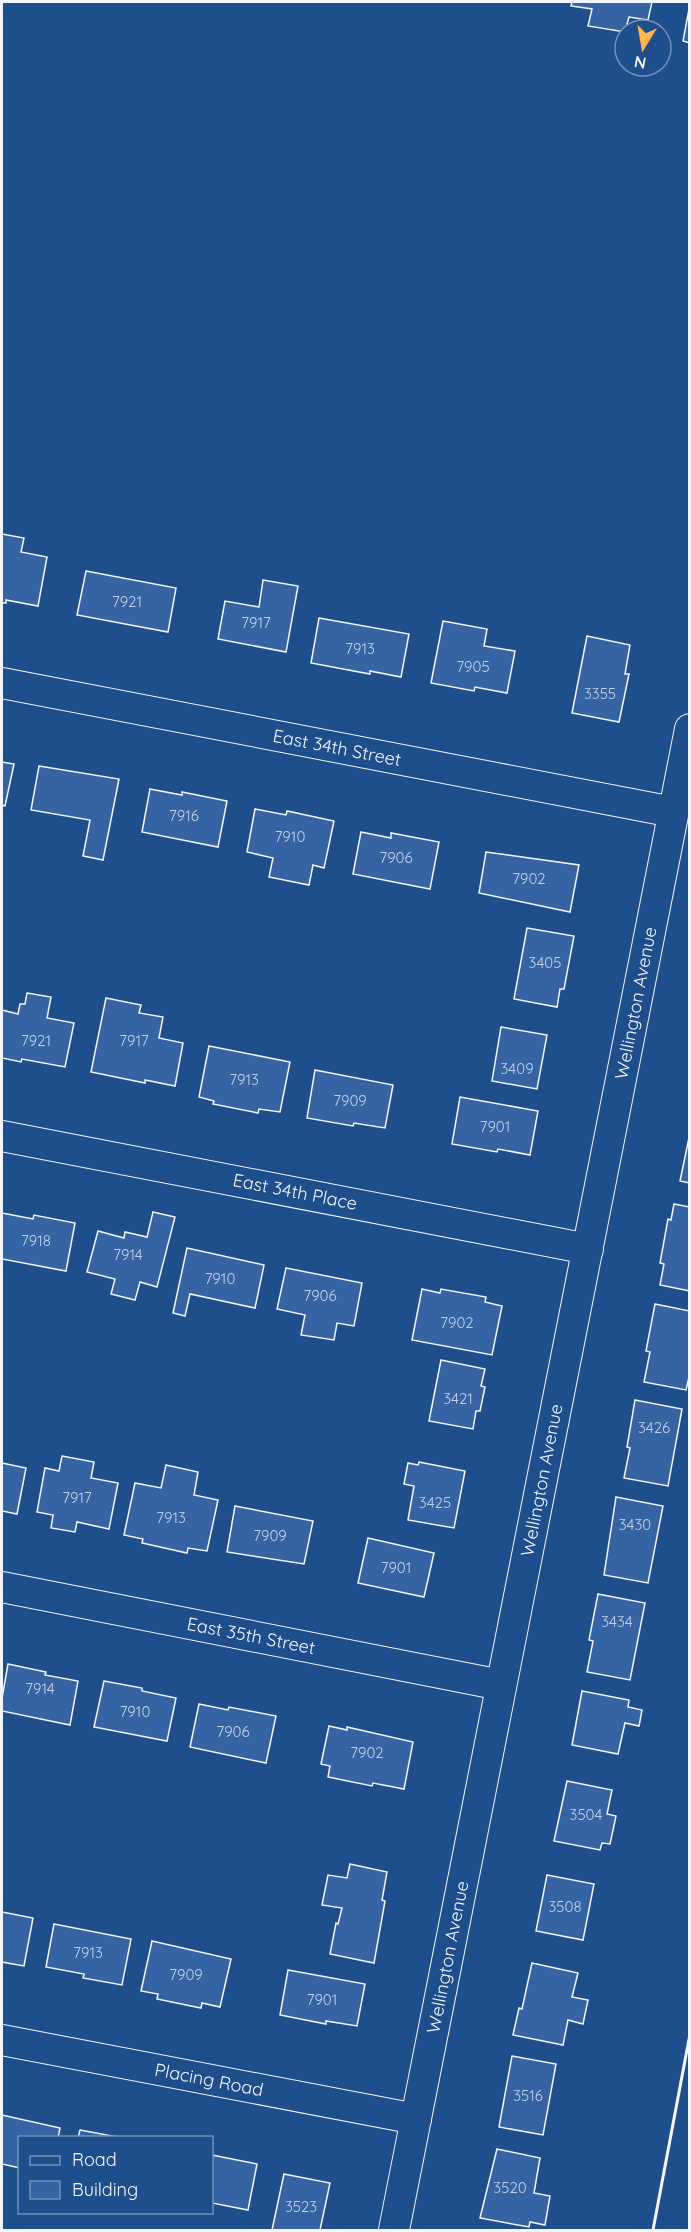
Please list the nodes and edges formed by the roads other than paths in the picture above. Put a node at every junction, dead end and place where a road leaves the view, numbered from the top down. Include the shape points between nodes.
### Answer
1 (2, 683) edge
2 (690, 729) edge
3 (673, 812) junction
4 (2, 1136) edge
5 (588, 1249) junction
6 (2, 1587) edge
7 (501, 1685) junction
8 (2, 2040) edge
9 (416, 2119) junction
10 (394, 2230) edge

1 - 3 street, East 34th Street
2 - 3 street, Wellington Avenue
3 - 5 street, Wellington Avenue
4 - 5 street, East 34th Place
5 - 7 street, Wellington Avenue
6 - 7 street, East 35th Street
7 - 9 street, Wellington Avenue
8 - 9 street, Placing Road
9 - 10 street, Wellington Avenue

